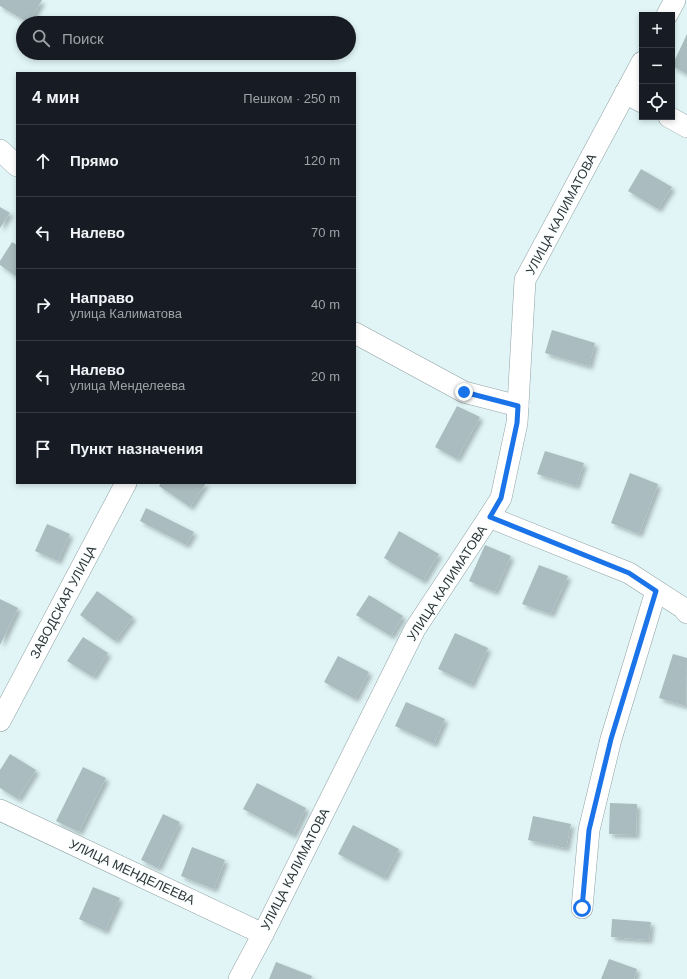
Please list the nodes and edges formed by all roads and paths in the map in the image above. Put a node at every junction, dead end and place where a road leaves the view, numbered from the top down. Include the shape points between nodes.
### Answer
1 (675, 0) edge
2 (669, 12) edge
3 (639, 76) edge
4 (634, 98) edge
5 (674, 120) edge
6 (687, 127) edge
7 (0, 150) edge
8 (16, 165) edge
9 (356, 334) edge
10 (518, 406) junction
11 (125, 484) edge
12 (490, 517) junction
13 (656, 591) junction
14 (687, 612) edge
15 (0, 721) edge
16 (0, 810) edge
17 (582, 908) dead end
18 (263, 934) junction
19 (239, 979) edge

1 - 2 street
3 - 4 street, УЛИЦА КАЛИМАТОВА
4 - 10 street, УЛИЦА КАЛИМАТОВА via 525,280
5 - 6 street
7 - 8 street
9 - 10 street via 464,392
10 - 12 street, УЛИЦА КАЛИМАТОВА via 517,423 501,498
11 - 15 street, ЗАВОДСКАЯ УЛИЦА
12 - 13 street via 629,573
12 - 18 street, УЛИЦА КАЛИМАТОВА via 415,629
13 - 14 street
13 - 17 street via 611,739 589,830
16 - 18 street, УЛИЦА МЕНДЕЛЕЕВА
18 - 19 street, УЛИЦА КАЛИМАТОВА

